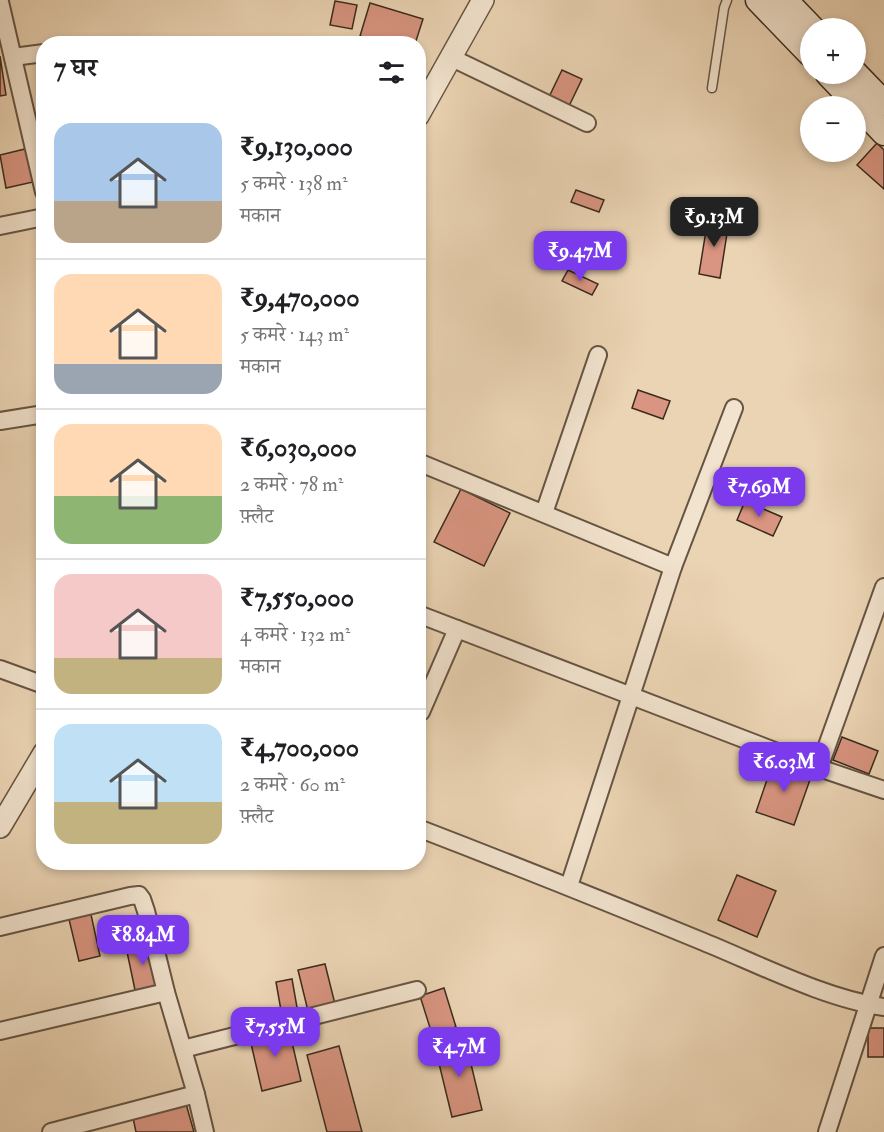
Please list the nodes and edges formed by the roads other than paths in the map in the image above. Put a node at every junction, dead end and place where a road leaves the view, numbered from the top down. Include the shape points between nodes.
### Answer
1 (483, 0) edge
2 (727, 0) edge
3 (758, 0) edge
4 (785, 0) edge
5 (0, 2) edge
6 (802, 18) edge
7 (800, 44) edge
8 (36, 54) edge
9 (13, 57) junction
10 (452, 58) junction
11 (838, 84) edge
12 (865, 84) edge
13 (712, 88) dead end
14 (426, 102) edge
15 (884, 104) edge
16 (587, 123) dead end
17 (884, 132) edge
18 (36, 157) edge
19 (36, 219) edge
20 (0, 226) edge
21 (598, 355) dead end
22 (734, 408) dead end
23 (36, 415) edge
24 (0, 421) edge
25 (426, 465) edge
26 (543, 513) junction
27 (673, 567) junction
28 (884, 587) edge
29 (426, 617) edge
30 (457, 629) junction
31 (0, 669) edge
32 (36, 682) edge
33 (630, 695) junction
34 (426, 700) edge
35 (36, 766) edge
36 (819, 768) junction
37 (884, 790) edge
38 (0, 827) edge
39 (426, 831) edge
40 (569, 886) junction
41 (0, 927) edge
42 (884, 956) edge
43 (417, 990) dead end
44 (166, 992) junction
45 (877, 1006) edge
46 (0, 1031) edge
47 (183, 1049) junction
48 (196, 1094) junction
49 (99, 1126) edge
50 (51, 1132) edge
51 (205, 1132) edge
52 (827, 1132) edge

1 - 10 street
2 - 13 lane
3 - 7 main road
4 - 6 main road
5 - 9 street
8 - 9 street
9 - 18 street
10 - 14 street
10 - 16 street
11 - 17 main road
12 - 15 main road
19 - 20 street
21 - 26 street
22 - 27 street
23 - 24 street
25 - 26 street
26 - 27 street
27 - 33 street
28 - 36 street
29 - 30 street
30 - 33 street
30 - 34 street
31 - 32 street
33 - 36 street
33 - 40 street
35 - 38 street
36 - 37 street
39 - 40 street
40 - 45 street via 807,984
41 - 44 street via 139,895
42 - 45 street
43 - 47 street
44 - 46 street
44 - 47 street
45 - 52 street
47 - 48 street
48 - 49 street
48 - 51 street
49 - 50 street

